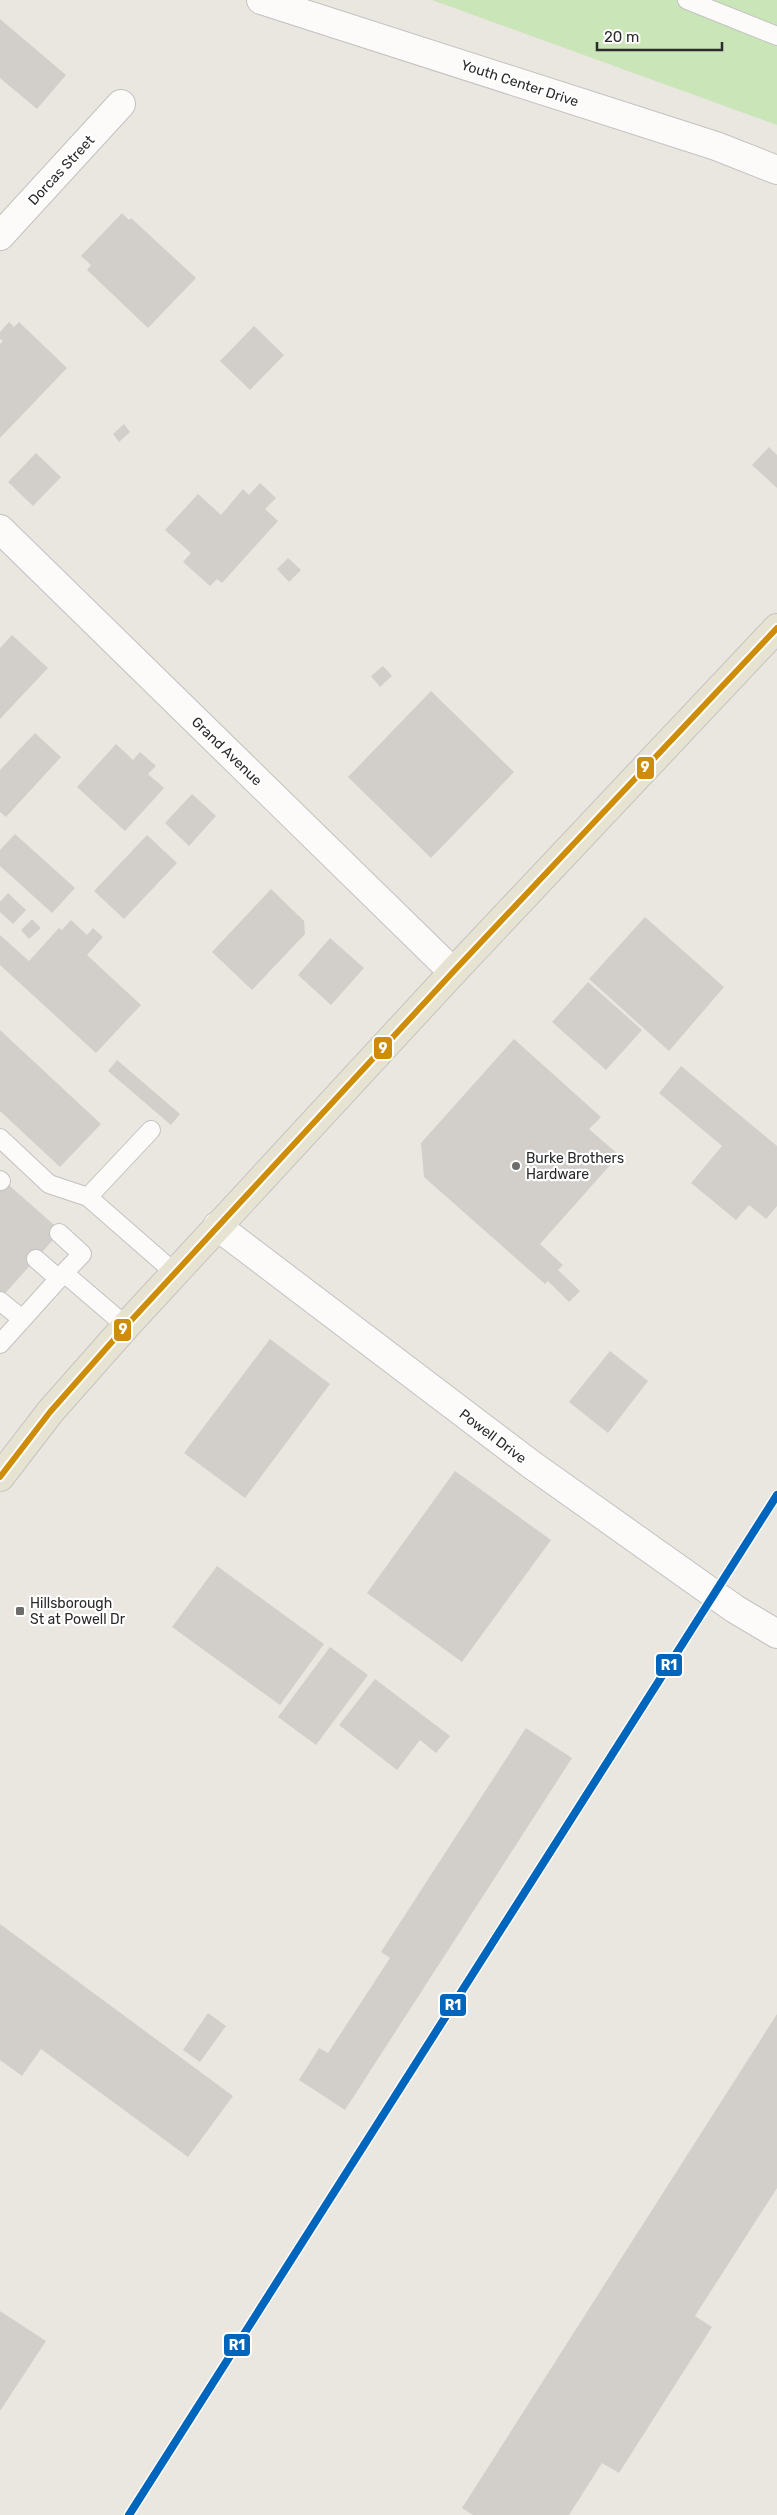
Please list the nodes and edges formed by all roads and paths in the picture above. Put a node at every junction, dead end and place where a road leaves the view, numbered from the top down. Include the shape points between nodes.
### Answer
1 (262, 0) edge
2 (687, 0) edge
3 (777, 36) edge
4 (121, 104) dead end
5 (777, 170) edge
6 (0, 236) edge
7 (0, 529) edge
8 (777, 628) edge
9 (453, 972) junction
10 (151, 1130) dead end
11 (0, 1138) edge
12 (88, 1196) junction
13 (217, 1226) junction
14 (59, 1233) dead end
15 (36, 1259) dead end
16 (175, 1273) junction
17 (62, 1276) junction
18 (0, 1301) edge
19 (22, 1319) junction
20 (126, 1326) junction
21 (0, 1344) edge
22 (1, 1474) edge
23 (777, 1634) edge

1 - 5 street, Youth Center Drive via 716,146
2 - 3 lane
4 - 6 street, Dorcas Street
7 - 9 street, Grand Avenue
8 - 9 main road
9 - 13 main road
10 - 12 lane
11 - 12 lane via 49,1184
12 - 16 lane
13 - 16 main road
13 - 23 street, Powell Drive via 532,1465 736,1609
14 - 17 lane via 82,1254
15 - 17 lane
16 - 20 main road
17 - 19 lane
17 - 20 lane
18 - 19 lane
19 - 21 lane
20 - 22 main road via 50,1412

